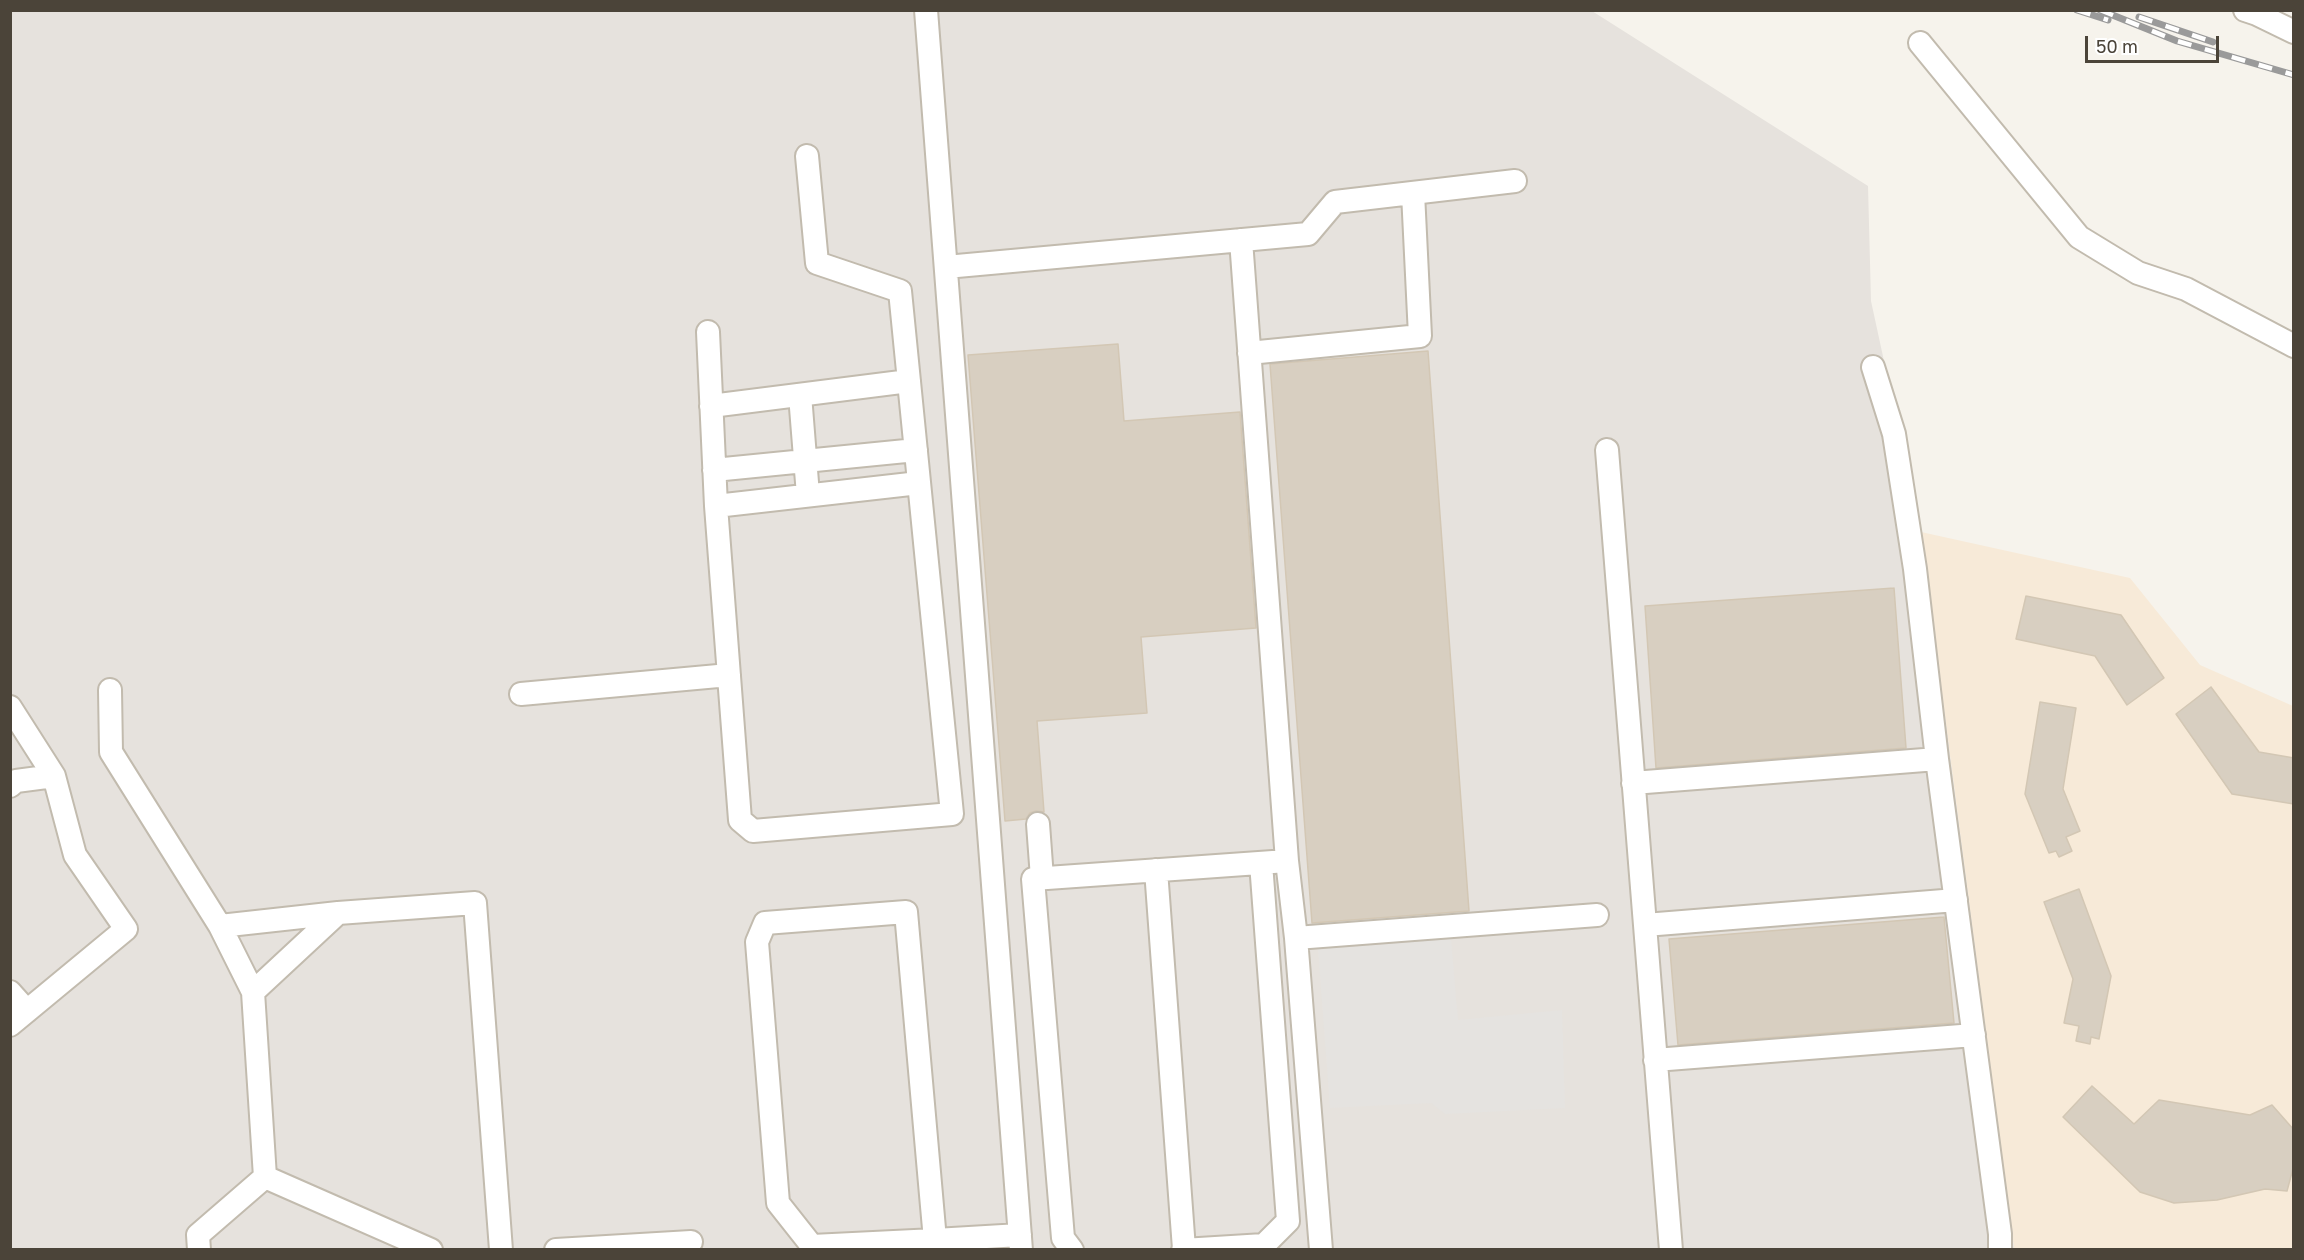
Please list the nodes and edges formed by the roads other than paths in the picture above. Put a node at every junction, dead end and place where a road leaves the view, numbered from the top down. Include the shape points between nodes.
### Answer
1 (926, 10) edge
2 (2245, 10) edge
3 (2294, 33) edge
4 (1920, 43) dead end
5 (807, 156) dead end
6 (1515, 181) dead end
7 (1413, 193) junction
8 (1241, 240) junction
9 (946, 267) junction
10 (708, 332) dead end
11 (2294, 346) edge
12 (1249, 353) junction
13 (1873, 367) dead end
14 (909, 381) junction
15 (800, 395) junction
16 (711, 406) junction
17 (916, 450) junction
18 (1606, 450) dead end
19 (806, 461) junction
20 (714, 470) junction
21 (919, 483) junction
22 (808, 495) junction
23 (716, 506) junction
24 (729, 675) junction
25 (110, 690) dead end
26 (521, 694) dead end
27 (10, 707) edge
28 (1937, 759) junction
29 (54, 776) junction
30 (1633, 783) junction
31 (10, 786) edge
32 (1038, 824) dead end
33 (1287, 861) junction
34 (1261, 863) junction
35 (1156, 870) junction
36 (1042, 878) junction
37 (1956, 900) junction
38 (338, 913) junction
39 (1597, 915) dead end
40 (1644, 925) junction
41 (220, 926) junction
42 (1296, 938) junction
43 (10, 992) edge
44 (253, 992) junction
45 (19, 1018) edge
46 (1974, 1035) junction
47 (1655, 1060) junction
48 (265, 1177) junction
49 (935, 1240) junction
50 (691, 1242) dead end
51 (1021, 1242) edge
52 (1183, 1249) edge
53 (199, 1250) edge
54 (431, 1250) edge
55 (501, 1250) edge
56 (556, 1250) edge
57 (1072, 1250) edge
58 (1321, 1250) edge
59 (1671, 1250) edge
60 (2000, 1250) edge

1 - 9 street
2 - 3 street
4 - 11 street via 2079,237 2138,273 2186,290
5 - 14 street via 817,263 900,291
6 - 7 street
7 - 8 street via 1335,202 1308,234
7 - 12 street via 1420,336
8 - 9 street
8 - 12 street
9 - 51 street
10 - 16 street
12 - 33 street
13 - 28 street via 1894,434 1915,569
14 - 15 street
14 - 17 street
15 - 16 street
15 - 19 street
16 - 20 street
17 - 19 street
17 - 21 street
18 - 30 street
19 - 20 street
19 - 22 street
20 - 23 street
21 - 22 street
21 - 24 street via 952,814 753,831 740,820
22 - 23 street
23 - 24 street
24 - 26 street
25 - 41 street via 111,752
27 - 29 street
28 - 30 street
28 - 37 street
29 - 31 street via 16,781
29 - 45 street via 75,855 126,929
30 - 40 street
32 - 36 street
33 - 34 street
33 - 42 street
34 - 35 street
34 - 52 street via 1288,1221 1264,1245
35 - 36 street
35 - 52 street
36 - 57 street via 1033,879 1063,1238
37 - 40 street
37 - 46 street
38 - 41 street
38 - 44 street
38 - 55 street via 475,903
39 - 42 street
40 - 47 street
41 - 44 street
42 - 58 street
43 - 45 street
44 - 48 street
46 - 47 street
46 - 60 street
47 - 59 street
48 - 53 street via 198,1235
48 - 54 street
49 - 49 street via 812,1246 778,1203 757,942 765,924 906,912
49 - 51 street
50 - 56 street

